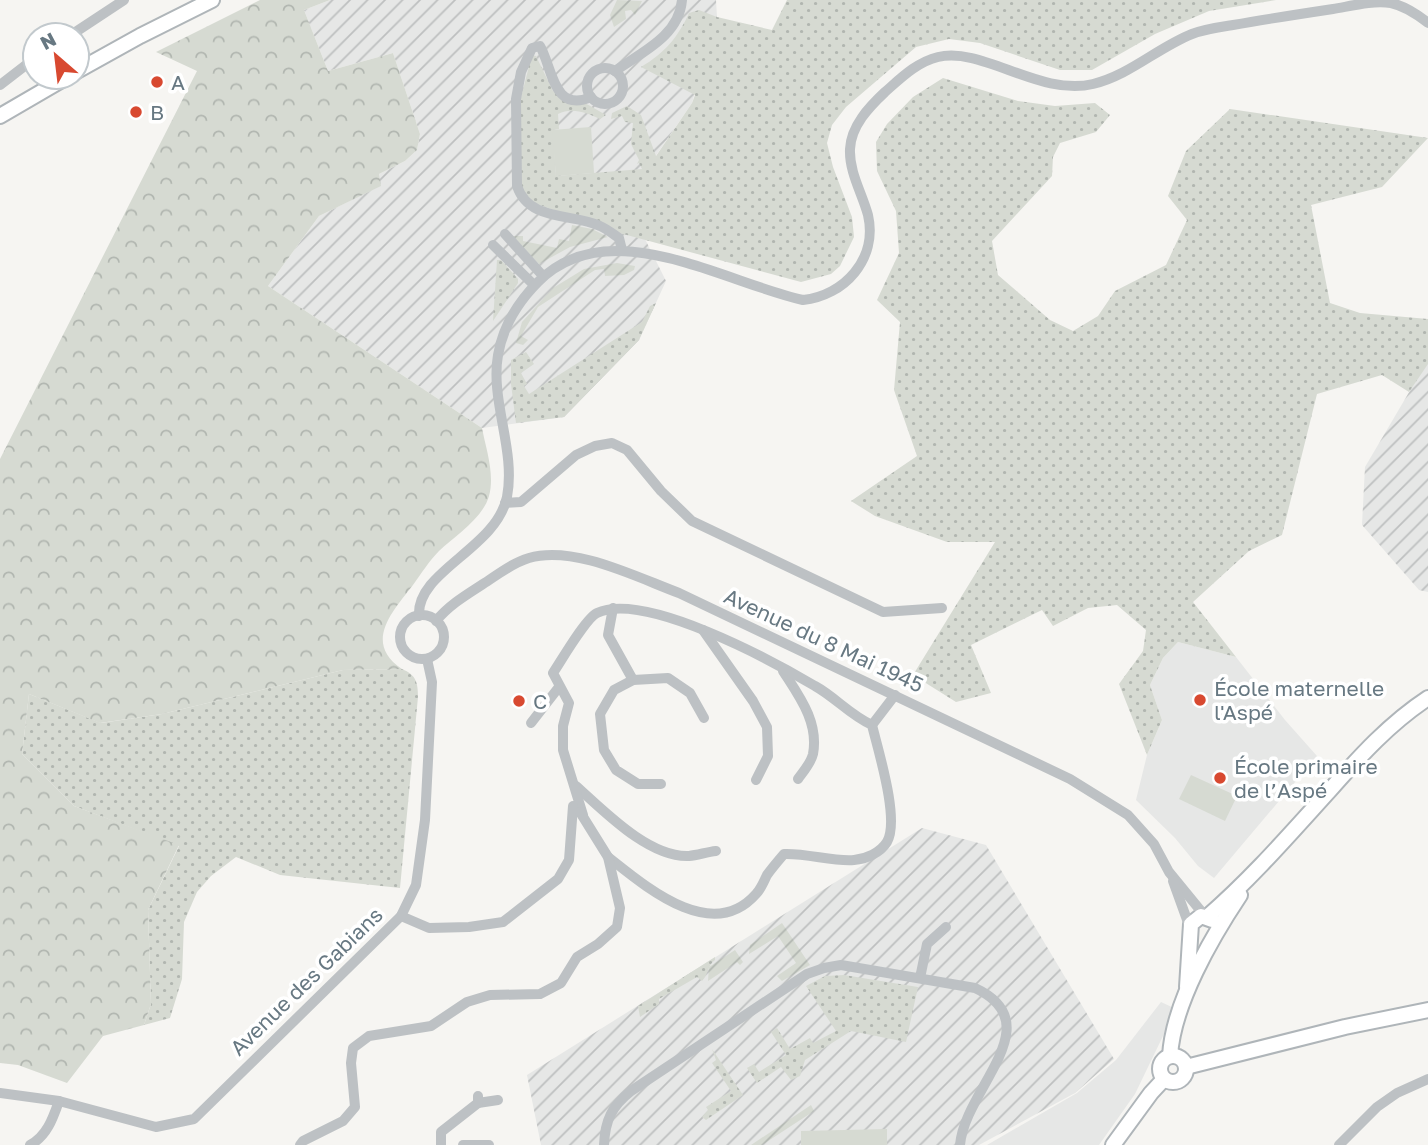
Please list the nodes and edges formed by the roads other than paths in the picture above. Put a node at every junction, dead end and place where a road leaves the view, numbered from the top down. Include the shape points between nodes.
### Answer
1 (124, 0) edge
2 (212, 0) edge
3 (682, 0) edge
4 (91, 22) edge
5 (1428, 23) edge
6 (91, 63) edge
7 (21, 69) edge
8 (615, 71) junction
9 (0, 85) edge
10 (43, 91) edge
11 (590, 97) junction
12 (0, 116) edge
13 (505, 234) dead end
14 (493, 245) dead end
15 (621, 250) junction
16 (543, 276) junction
17 (534, 285) junction
18 (505, 503) junction
19 (613, 608) junction
20 (942, 608) dead end
21 (419, 616) junction
22 (436, 621) junction
23 (701, 628) junction
24 (426, 659) junction
25 (781, 668) junction
26 (633, 680) junction
27 (559, 687) junction
28 (895, 695) junction
29 (1428, 698) edge
30 (704, 718) dead end
31 (531, 723) dead end
32 (872, 725) junction
33 (798, 779) dead end
34 (756, 780) dead end
35 (661, 785) dead end
36 (576, 786) junction
37 (583, 815) junction
38 (716, 851) dead end
39 (608, 857) junction
40 (1169, 872) junction
41 (1255, 874) junction
42 (401, 916) junction
43 (1206, 916) junction
44 (946, 927) dead end
45 (1190, 930) junction
46 (1214, 935) junction
47 (920, 978) junction
48 (1186, 995) junction
49 (1428, 1010) edge
50 (1170, 1056) junction
51 (1186, 1067) junction
52 (1164, 1079) junction
53 (1428, 1079) edge
54 (0, 1093) edge
55 (498, 1100) dead end
56 (59, 1101) junction
57 (30, 1145) edge
58 (300, 1145) edge
59 (441, 1145) edge
60 (463, 1145) edge
61 (489, 1145) edge
62 (604, 1145) edge
63 (960, 1145) edge
64 (1113, 1145) edge
65 (1339, 1145) edge

1 - 4 street
2 - 6 street
3 - 8 street via 668,33
5 - 15 street via 1409,9 1389,3 1258,20 1194,33 1118,75 1079,86 1054,85 966,58 940,56 927,61 884,93 854,132 850,161 869,218 868,247 853,276 818,299 786,296 657,255
7 - 9 street
8 - 11 street via 595,71 587,88
8 - 11 street via 622,79 618,99 609,104
10 - 12 street
11 - 15 street via 570,98 559,92 540,46 532,48 516,99 517,186 531,206 599,225 619,238
13 - 16 street
14 - 17 street
15 - 16 street via 572,259
16 - 17 street
17 - 18 street via 514,311 498,356 508,468
18 - 20 street via 521,502 576,455 612,443 627,450 692,521 883,612
18 - 21 street via 493,528 424,593 418,604
19 - 23 street
19 - 26 street via 608,635
19 - 27 street via 594,614 570,646 553,673
21 - 22 street
21 - 24 street via 402,627 400,641 407,654
22 - 24 street via 443,632 442,646
22 - 28 street, Avenue du 8 Mai 1945 via 453,604 508,568 529,558 568,555 679,593
23 - 25 street
23 - 34 street via 767,727 768,756
24 - 42 street, Avenue des Gabians via 432,682 425,820 416,886
25 - 32 street
25 - 33 street via 806,707 813,733 812,757
26 - 30 street via 668,678 690,693
26 - 35 street via 614,690 600,714 604,750 616,770 638,784
27 - 31 street
27 - 36 street via 569,704 563,750
28 - 32 street
28 - 40 street, Avenue du 8 Mai 1945 via 1107,800 1145,834
29 - 41 street via 1373,744
32 - 39 street via 891,819 887,842 873,856 853,860 784,854 757,894 720,915 671,902
36 - 37 street
36 - 38 street via 634,835 668,853 688,856
37 - 39 street
37 - 42 street via 573,806 569,860 558,879 503,922 429,928
39 - 58 street via 620,908 617,927 576,957 561,983 541,994 490,995 467,1002 431,1026 369,1036 353,1048 355,1107 344,1121
40 - 43 street, Avenue du 8 Mai 1945
40 - 45 street, Avenue du 8 Mai 1945
41 - 43 street
41 - 46 street
42 - 56 street, Avenue des Gabians via 194,1119 156,1127
43 - 45 street via 1197,918
43 - 46 street via 1214,921
44 - 47 street via 927,944
45 - 46 street via 1198,942
45 - 48 street
46 - 48 street
47 - 62 street via 841,965 807,974 616,1103 606,1122
47 - 63 street via 988,994 999,1003 1009,1027 970,1109
48 - 50 street
49 - 51 street
50 - 51 street via 1179,1056
50 - 52 street via 1160,1065
51 - 52 street via 1177,1081
52 - 64 street
53 - 65 street via 1377,1107
54 - 56 street, Avenue des Gabians
55 - 59 street via 478,1100 441,1132
56 - 57 street via 46,1132
60 - 61 street

